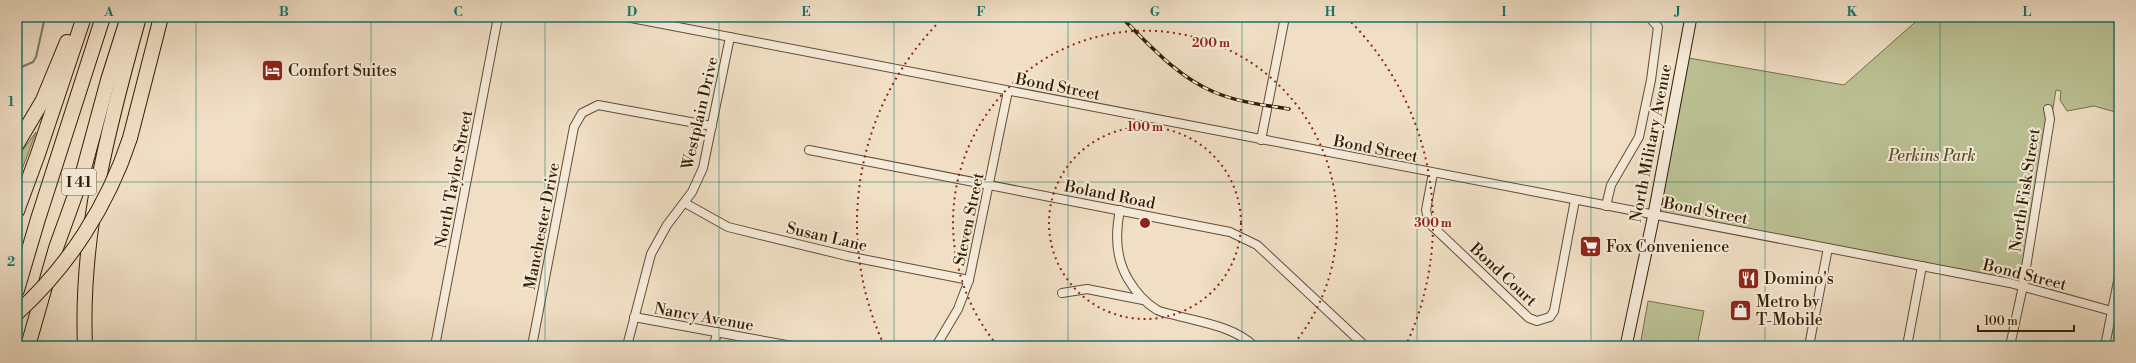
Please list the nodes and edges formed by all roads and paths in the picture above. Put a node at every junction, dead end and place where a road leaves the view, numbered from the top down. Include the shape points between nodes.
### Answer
1 (76, 17) edge
2 (84, 17) edge
3 (103, 17) edge
4 (128, 17) edge
5 (139, 17) edge
6 (161, 17) edge
7 (498, 17) edge
8 (626, 17) edge
9 (1285, 17) edge
10 (1649, 17) edge
11 (1690, 17) edge
12 (730, 37) junction
13 (1008, 91) junction
14 (2048, 109) dead end
15 (712, 126) junction
16 (1261, 140) junction
17 (17, 144) edge
18 (809, 150) dead end
19 (1433, 173) junction
20 (989, 185) junction
21 (1575, 200) junction
22 (685, 203) junction
23 (1606, 206) junction
24 (1120, 210) junction
25 (17, 211) edge
26 (1654, 214) junction
27 (1828, 248) junction
28 (1922, 266) junction
29 (2119, 276) edge
30 (969, 280) junction
31 (2023, 286) junction
32 (17, 290) edge
33 (1062, 293) dead end
34 (1143, 300) junction
35 (2115, 312) edge
36 (17, 313) edge
37 (634, 317) junction
38 (717, 332) junction
39 (28, 346) edge
40 (85, 346) edge
41 (436, 346) edge
42 (532, 346) edge
43 (627, 346) edge
44 (714, 346) edge
45 (792, 346) edge
46 (936, 346) edge
47 (1254, 346) edge
48 (1365, 346) edge
49 (1626, 346) edge
50 (1809, 346) edge
51 (1907, 346) edge
52 (2010, 346) edge
53 (2105, 346) edge

1 - 17 highway via 45,94
2 - 25 highway
3 - 32 highway, I 41
4 - 39 highway, I 41 via 82,176 56,248
5 - 40 highway via 115,103 97,185 86,260
6 - 36 highway, bridge via 130,138 112,184 86,231 53,277
7 - 41 street, North Taylor Street
8 - 12 street, Bond Street
9 - 16 street
10 - 23 street via 1658,27 1651,80 1639,136 1611,185
11 - 26 main road, North Military Avenue
12 - 13 street, Bond Street
12 - 15 street, Westplain Drive
13 - 16 street, Bond Street
13 - 20 street, Steven Street
14 - 31 street, North Fisk Street via 2050,119
15 - 22 street, Westplain Drive via 702,168
15 - 42 street, Manchester Drive via 598,105 582,113 574,127
16 - 19 street, Bond Street
18 - 20 street, Boland Road
19 - 21 street, Bond Street
19 - 21 street, Bond Court via 1426,210 1428,223 1529,318 1537,321 1550,317 1554,311
20 - 24 street, Boland Road
20 - 30 street, Steven Street
21 - 23 street, Bond Street
22 - 30 street, Susan Lane via 728,227 847,256
22 - 37 street, Westplain Drive via 667,225 651,254
23 - 26 street, Bond Street
24 - 34 street via 1117,248 1123,270
24 - 48 street, Boland Road via 1230,232 1257,245
26 - 27 street, Bond Street
26 - 49 main road, North Military Avenue
27 - 28 street, Bond Street
27 - 50 street
28 - 31 street, Bond Street
28 - 51 street
29 - 35 street
30 - 46 street, Steven Street via 958,309
31 - 35 street, Bond Street
31 - 52 street, North Fisk Street
33 - 34 street via 1087,289
34 - 47 street via 1158,310 1236,333
35 - 53 street
37 - 38 street, Nancy Avenue
37 - 43 street, Westplain Drive
38 - 44 street
38 - 45 street, Nancy Avenue

